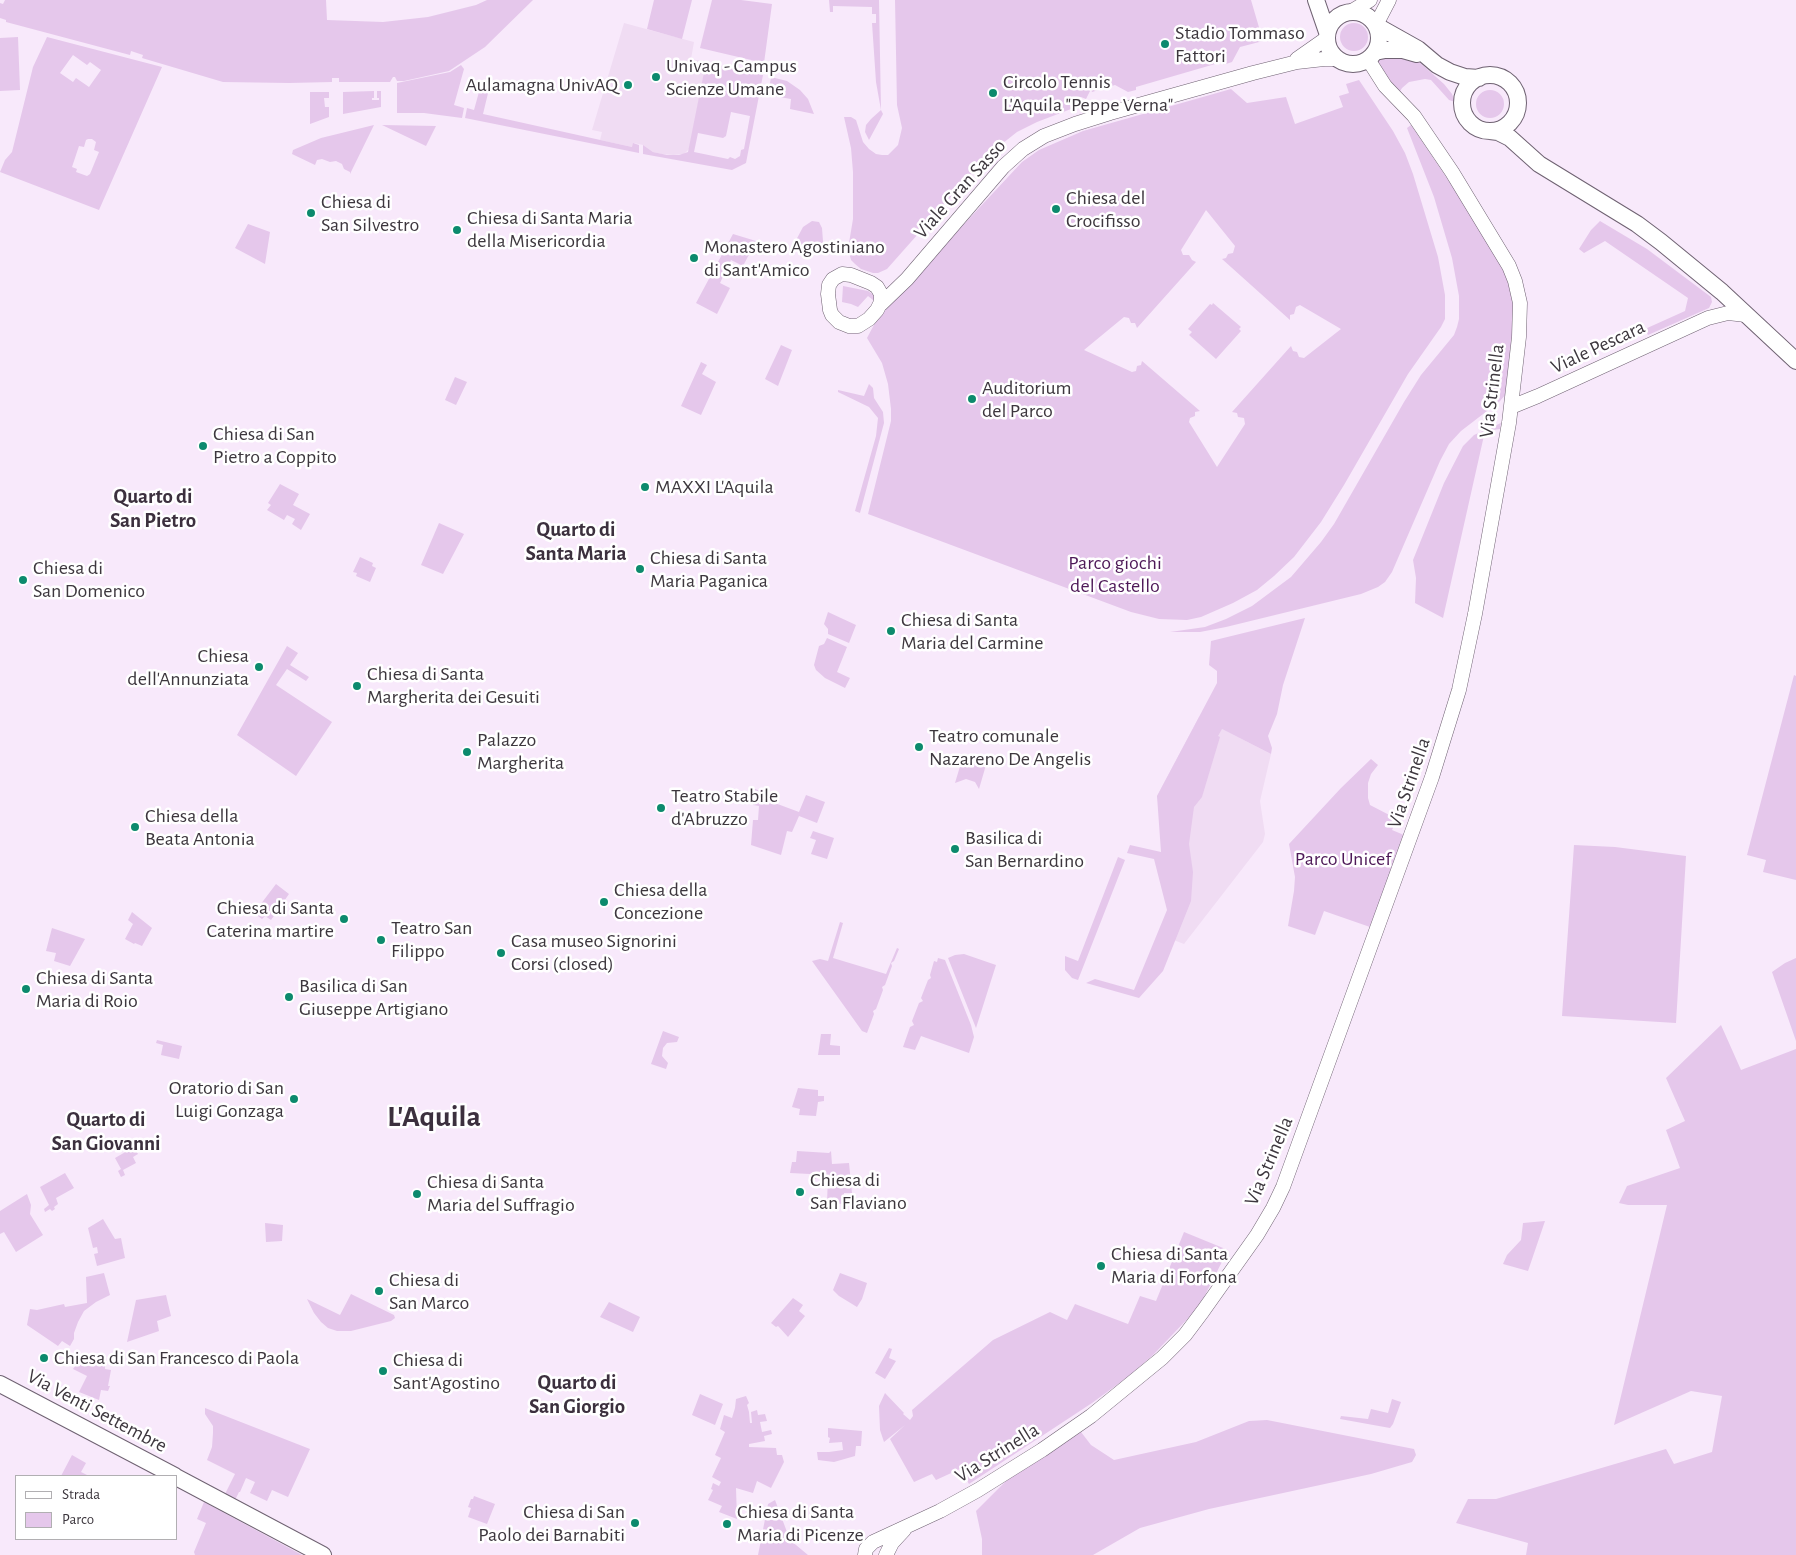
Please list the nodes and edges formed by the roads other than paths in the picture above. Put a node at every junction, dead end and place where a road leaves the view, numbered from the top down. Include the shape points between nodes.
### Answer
1 (1316, 0) edge
2 (1322, 0) edge
3 (1370, 0) edge
4 (1389, 0) edge
5 (1348, 12) junction
6 (1376, 25) junction
7 (1327, 35) junction
8 (1370, 57) junction
9 (1338, 59) junction
10 (1290, 63) junction
11 (1479, 78) junction
12 (1462, 104) junction
13 (1517, 111) junction
14 (1490, 131) junction
15 (1536, 161) junction
16 (920, 263) junction
17 (873, 284) junction
18 (1722, 292) junction
19 (881, 304) junction
20 (1746, 315) junction
21 (1701, 321) junction
22 (1796, 361) edge
23 (1511, 407) junction
24 (0, 1384) edge
25 (172, 1475) edge
26 (178, 1478) edge
27 (910, 1525) junction
28 (865, 1554) edge
29 (323, 1555) edge
30 (886, 1555) edge

1 - 7 main road
2 - 5 main road via 1333,9
3 - 5 main road
4 - 6 main road
5 - 6 main road via 1364,14
5 - 7 main road via 1335,19
6 - 8 main road via 1380,41
6 - 11 main road via 1450,72
7 - 9 main road via 1330,50
7 - 10 main road, Viale Gran Sasso
8 - 9 main road via 1352,64
8 - 12 main road via 1385,50 1403,50 1420,56 1448,80
8 - 23 main road, Via Strinella via 1385,86 1418,121 1452,172 1512,273 1521,311
9 - 10 main road, Viale Gran Sasso
10 - 16 main road, Viale Gran Sasso via 1101,116 1033,142 1002,167
11 - 12 main road via 1466,88
11 - 13 main road via 1495,76 1510,83 1517,96
12 - 14 main road via 1464,113 1474,126
13 - 14 main road via 1507,126
13 - 15 main road via 1522,142
14 - 15 main road via 1510,138
15 - 18 main road via 1654,236
16 - 17 main road, Viale Gran Sasso via 895,279
16 - 19 main road, Viale Gran Sasso
17 - 19 main road via 881,294
17 - 19 main road via 848,274 835,277 828,291 830,313 839,322 855,326 869,319
18 - 20 main road
18 - 21 main road, Viale Pescara via 1717,306
20 - 21 main road, Viale Pescara via 1725,314
20 - 22 main road
21 - 23 main road, Viale Pescara
23 - 27 main road, Via Strinella via 1476,614 1453,710 1425,800 1291,1167 1271,1211 1204,1311 1162,1358 1117,1396 1042,1450 978,1490
24 - 25 main road, Via Venti Settembre
26 - 29 main road, Via Venti Settembre
27 - 28 main road, Via Strinella via 873,1542
27 - 30 main road, Via Strinella via 894,1540

